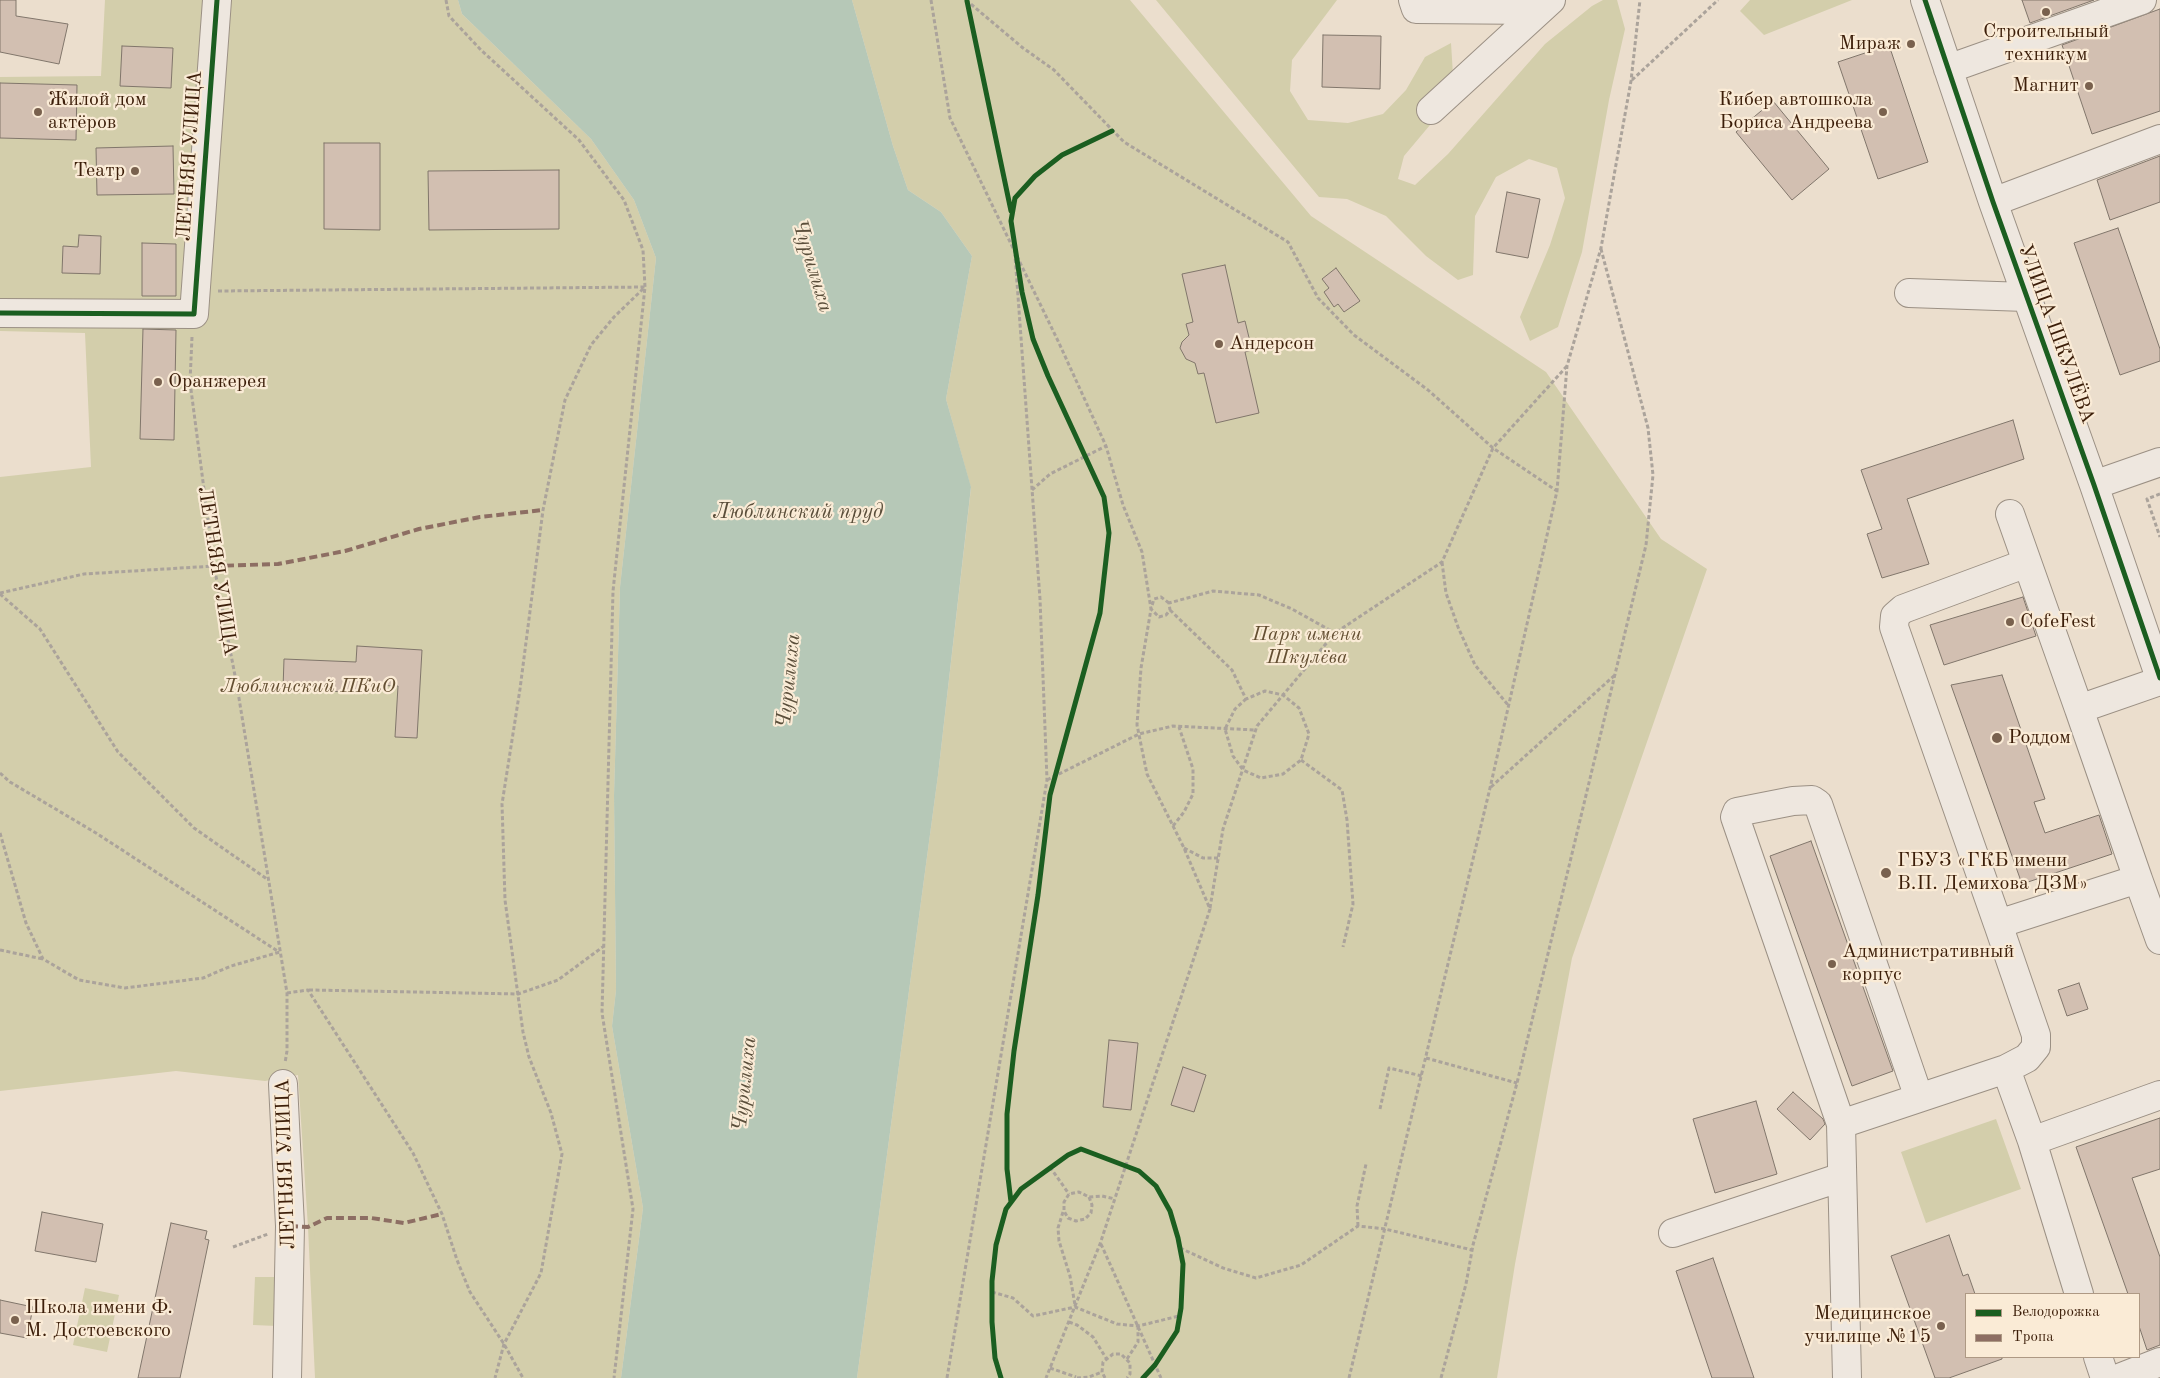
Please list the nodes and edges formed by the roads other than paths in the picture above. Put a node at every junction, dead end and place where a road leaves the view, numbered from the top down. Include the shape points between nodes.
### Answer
1 (217, 0) edge
2 (1413, 0) edge
3 (1925, 0) edge
4 (2142, 0) edge
5 (1546, 5) edge
6 (1948, 70) junction
7 (1432, 110) dead end
8 (2160, 140) edge
9 (1993, 202) junction
10 (1909, 293) dead end
11 (2026, 296) junction
12 (0, 313) edge
13 (2160, 462) edge
14 (2094, 485) junction
15 (2010, 514) dead end
16 (2027, 563) junction
17 (2160, 680) edge
18 (2079, 709) junction
19 (2138, 879) junction
20 (1998, 924) junction
21 (2160, 940) edge
22 (2006, 1069) junction
23 (283, 1084) road end
24 (2160, 1094) edge
25 (1919, 1098) junction
26 (1841, 1124) junction
27 (2032, 1140) junction
28 (1842, 1177) junction
29 (1673, 1233) dead end
30 (2079, 1293) edge
31 (2098, 1358) edge
32 (2160, 1362) edge
33 (287, 1378) edge
34 (1847, 1378) edge
35 (2104, 1378) edge
36 (2119, 1378) edge

1 - 12 street, ЛЕТНЯЯ УЛИЦА via 194,302
2 - 5 street via 1416,9
3 - 6 street, УЛИЦА ШКУЛЁВА
4 - 6 street
5 - 7 street
6 - 9 street, УЛИЦА ШКУЛЁВА
8 - 9 street
9 - 11 street, УЛИЦА ШКУЛЁВА
10 - 11 street
11 - 14 street, УЛИЦА ШКУЛЁВА
13 - 14 street
14 - 17 street, УЛИЦА ШКУЛЁВА
15 - 16 street
16 - 18 street
16 - 20 street via 1903,608 1895,616 1894,627
17 - 18 street
18 - 19 street
19 - 20 street
19 - 21 street
20 - 22 street via 2036,1035 2036,1047 2027,1058
22 - 25 street
22 - 27 street
23 - 33 street, ЛЕТНЯЯ УЛИЦА via 290,1226
24 - 27 street
25 - 26 street
25 - 26 street via 1818,804 1812,800 1793,801 1737,812 1735,817
26 - 28 street
27 - 30 street
28 - 29 street
28 - 34 street
31 - 35 street
32 - 36 street

